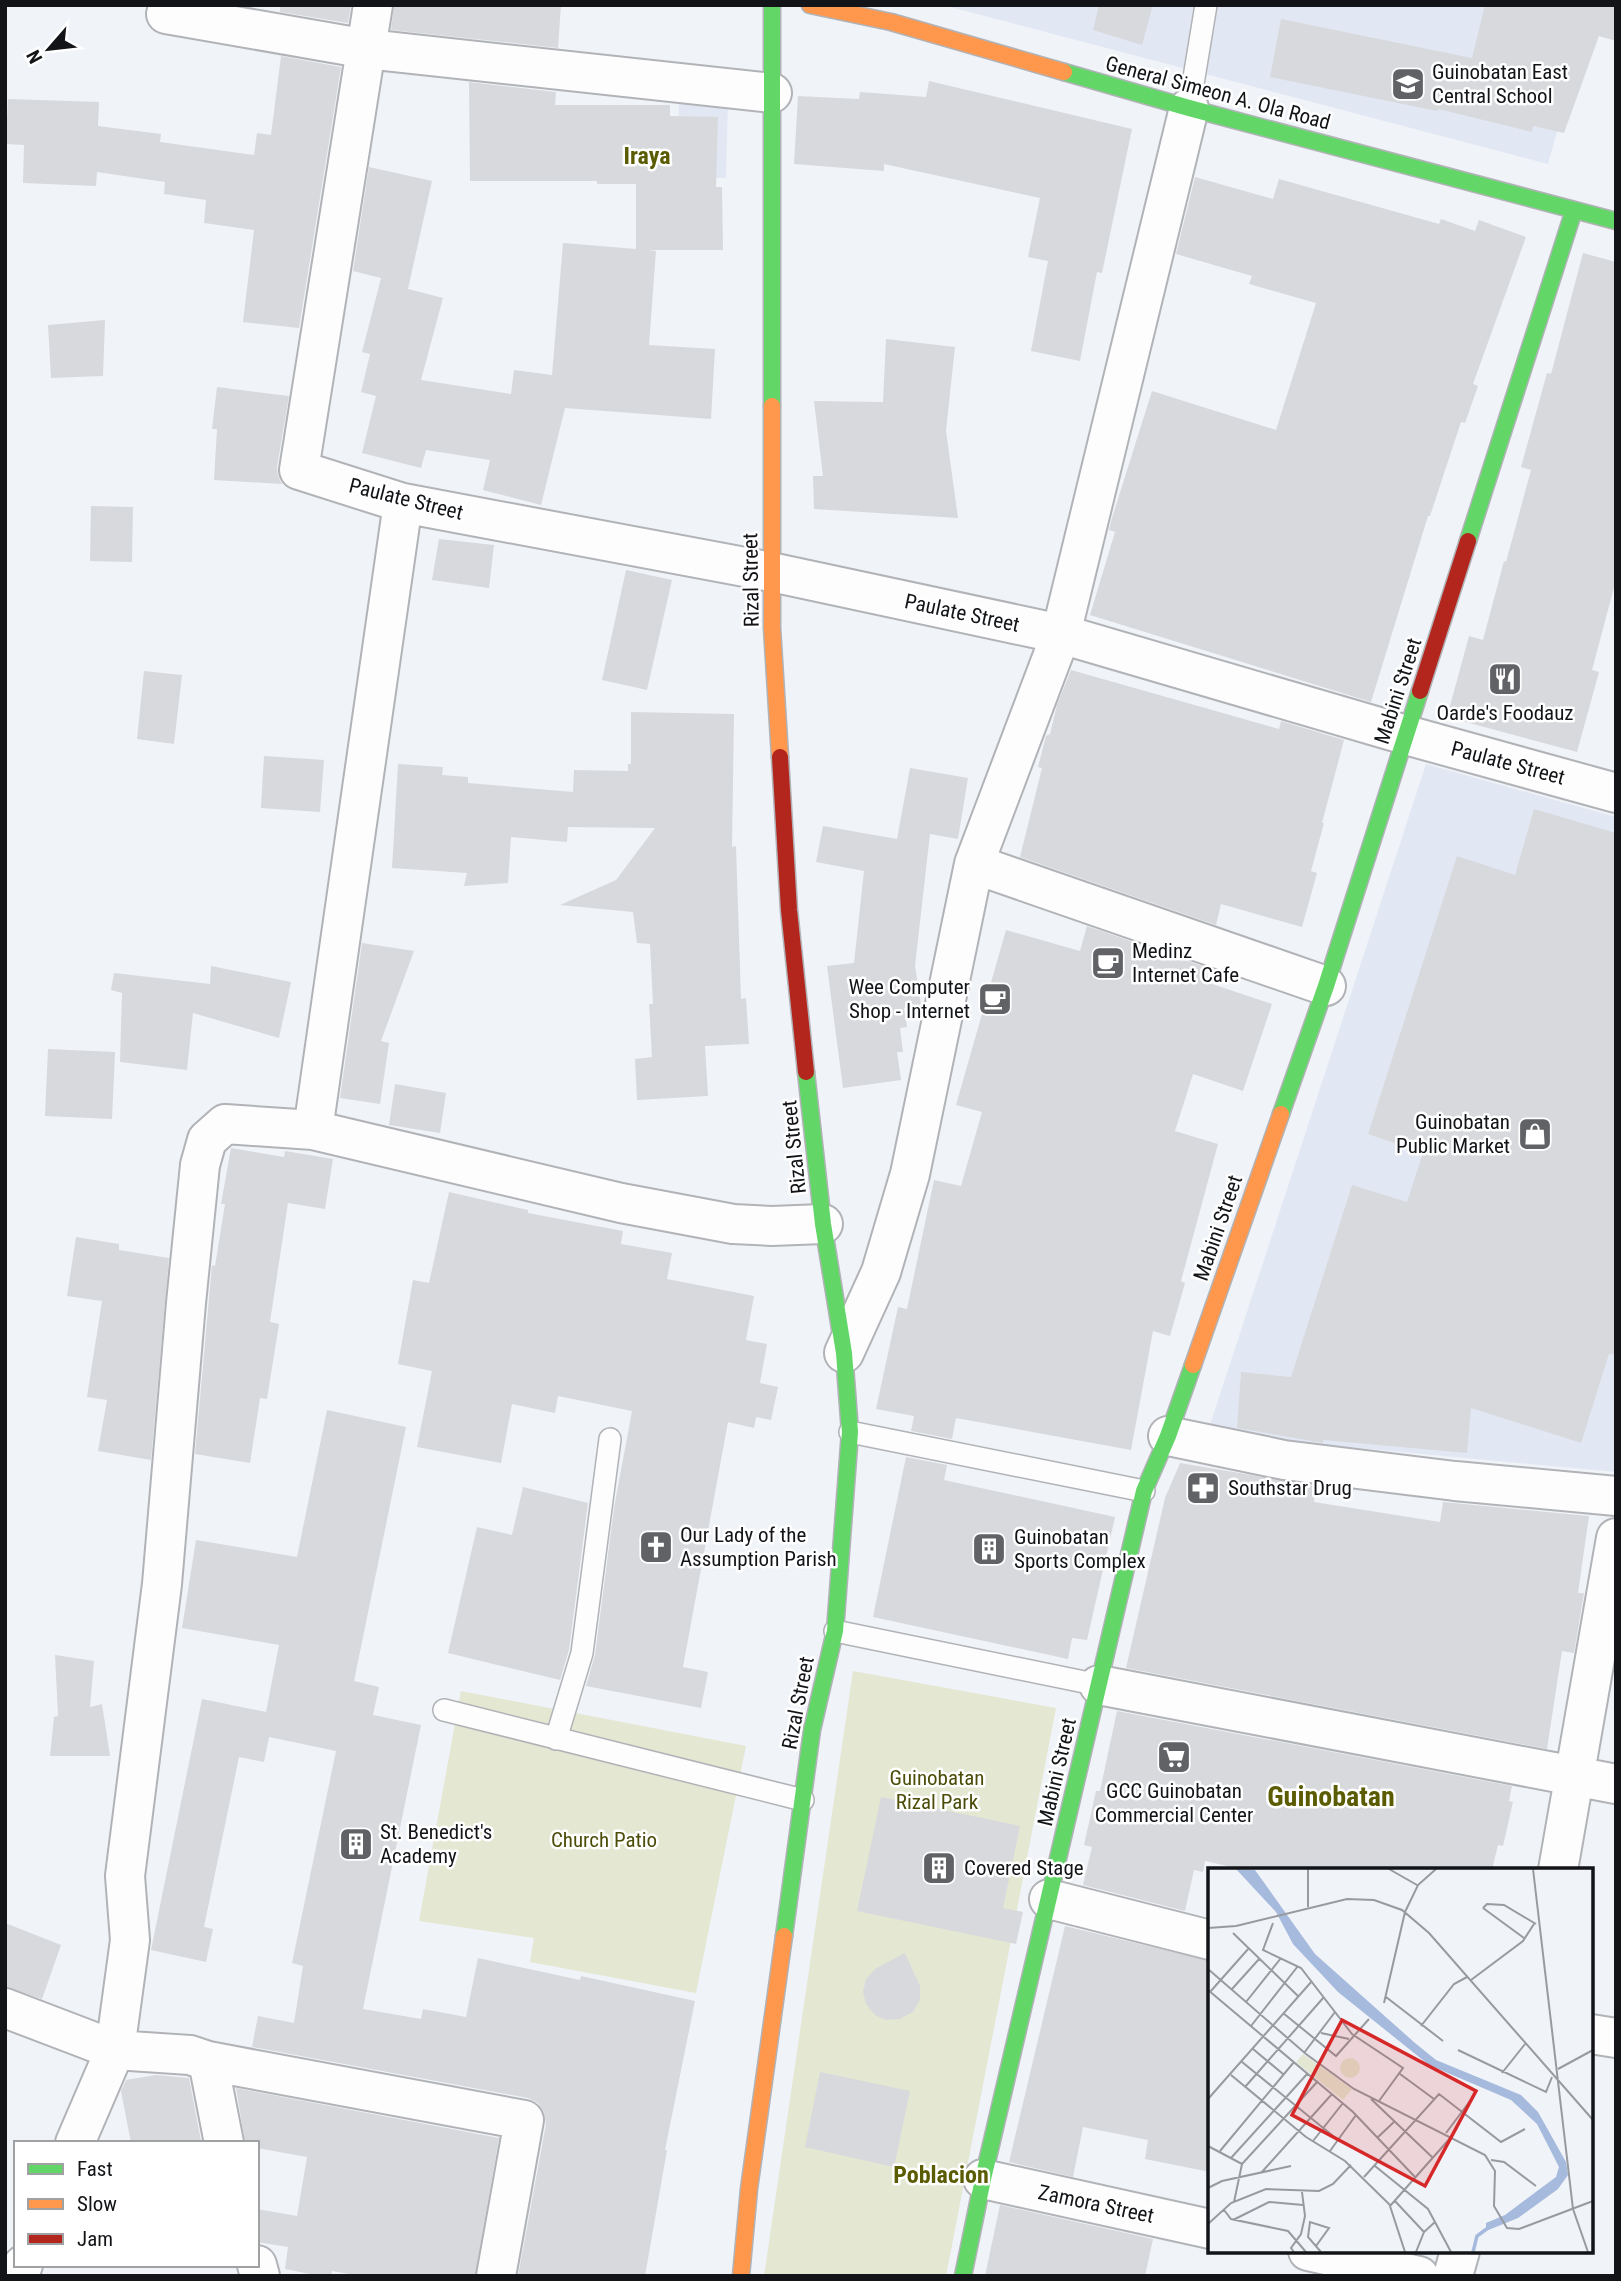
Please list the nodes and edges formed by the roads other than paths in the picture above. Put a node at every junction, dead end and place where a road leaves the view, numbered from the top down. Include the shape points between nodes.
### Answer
1 (373, 5) edge
2 (772, 5) edge
3 (810, 5) edge
4 (1206, 5) edge
5 (166, 14) dead end
6 (368, 49) junction
7 (772, 93) junction
8 (1188, 108) junction
9 (1574, 210) junction
10 (1616, 221) edge
11 (403, 503) junction
12 (771, 572) junction
13 (1061, 634) junction
14 (1406, 735) junction
15 (1616, 793) edge
16 (974, 864) junction
17 (1326, 986) junction
18 (313, 1130) junction
19 (823, 1224) junction
20 (844, 1353) junction
21 (850, 1432) junction
22 (1168, 1436) junction
23 (610, 1438) dead end
24 (1144, 1491) junction
25 (1616, 1496) edge
26 (1616, 1538) edge
27 (835, 1631) junction
28 (1099, 1685) junction
29 (444, 1710) dead end
30 (556, 1739) junction
31 (1575, 1777) junction
32 (1616, 1784) edge
33 (803, 1800) junction
34 (1558, 1868) edge
35 (1049, 1899) junction
36 (1208, 1939) edge
37 (5, 2008) edge
38 (1593, 2034) edge
39 (1616, 2038) edge
40 (115, 2050) junction
41 (208, 2061) junction
42 (76, 2141) edge
43 (224, 2141) edge
44 (983, 2179) junction
45 (1208, 2230) edge
46 (1317, 2253) edge
47 (1460, 2253) edge
48 (496, 2276) edge
49 (741, 2276) edge
50 (963, 2276) edge
51 (1419, 2276) edge
52 (1453, 2276) edge

1 - 6 street
2 - 7 main road, Rizal Street
3 - 8 main road, General Simeon A. Ola Road via 891,22
4 - 8 lane
5 - 6 street
6 - 7 street
6 - 11 street, Paulate Street via 299,470
7 - 12 main road, Rizal Street
8 - 9 main road, General Simeon A. Ola Road
8 - 13 street
9 - 10 main road, General Simeon A. Ola Road
9 - 14 main road, Mabini Street
11 - 12 street, Paulate Street
11 - 18 street
12 - 13 street, Paulate Street
12 - 19 main road, Rizal Street via 789,910
13 - 14 street, Paulate Street
13 - 16 street
14 - 15 street, Paulate Street
14 - 17 main road, Mabini Street
16 - 17 street
16 - 20 street via 910,1174 881,1272
17 - 22 main road, Mabini Street
18 - 19 street via 621,1203 733,1224
18 - 40 street via 225,1124 207,1140 200,1165 163,1584 125,1876 130,1940
19 - 20 main road, Rizal Street
20 - 21 main road, Rizal Street
21 - 24 lane
21 - 27 main road, Rizal Street
22 - 24 main road, Mabini Street
22 - 25 street via 1284,1460
23 - 30 lane via 582,1653
24 - 28 main road, Mabini Street
26 - 31 street
27 - 28 lane
27 - 33 main road, Rizal Street via 812,1730
28 - 31 street
28 - 35 main road, Mabini Street
29 - 30 lane
30 - 33 lane
31 - 32 street
31 - 34 street
33 - 49 main road, Rizal Street
35 - 36 street
35 - 44 main road, Mabini Street
37 - 40 street
38 - 39 street
40 - 41 street via 190,2055
40 - 42 street
41 - 43 street
41 - 48 street via 524,2119
44 - 45 street, Zamora Street
44 - 50 main road, Mabini Street
46 - 51 street
47 - 52 street

